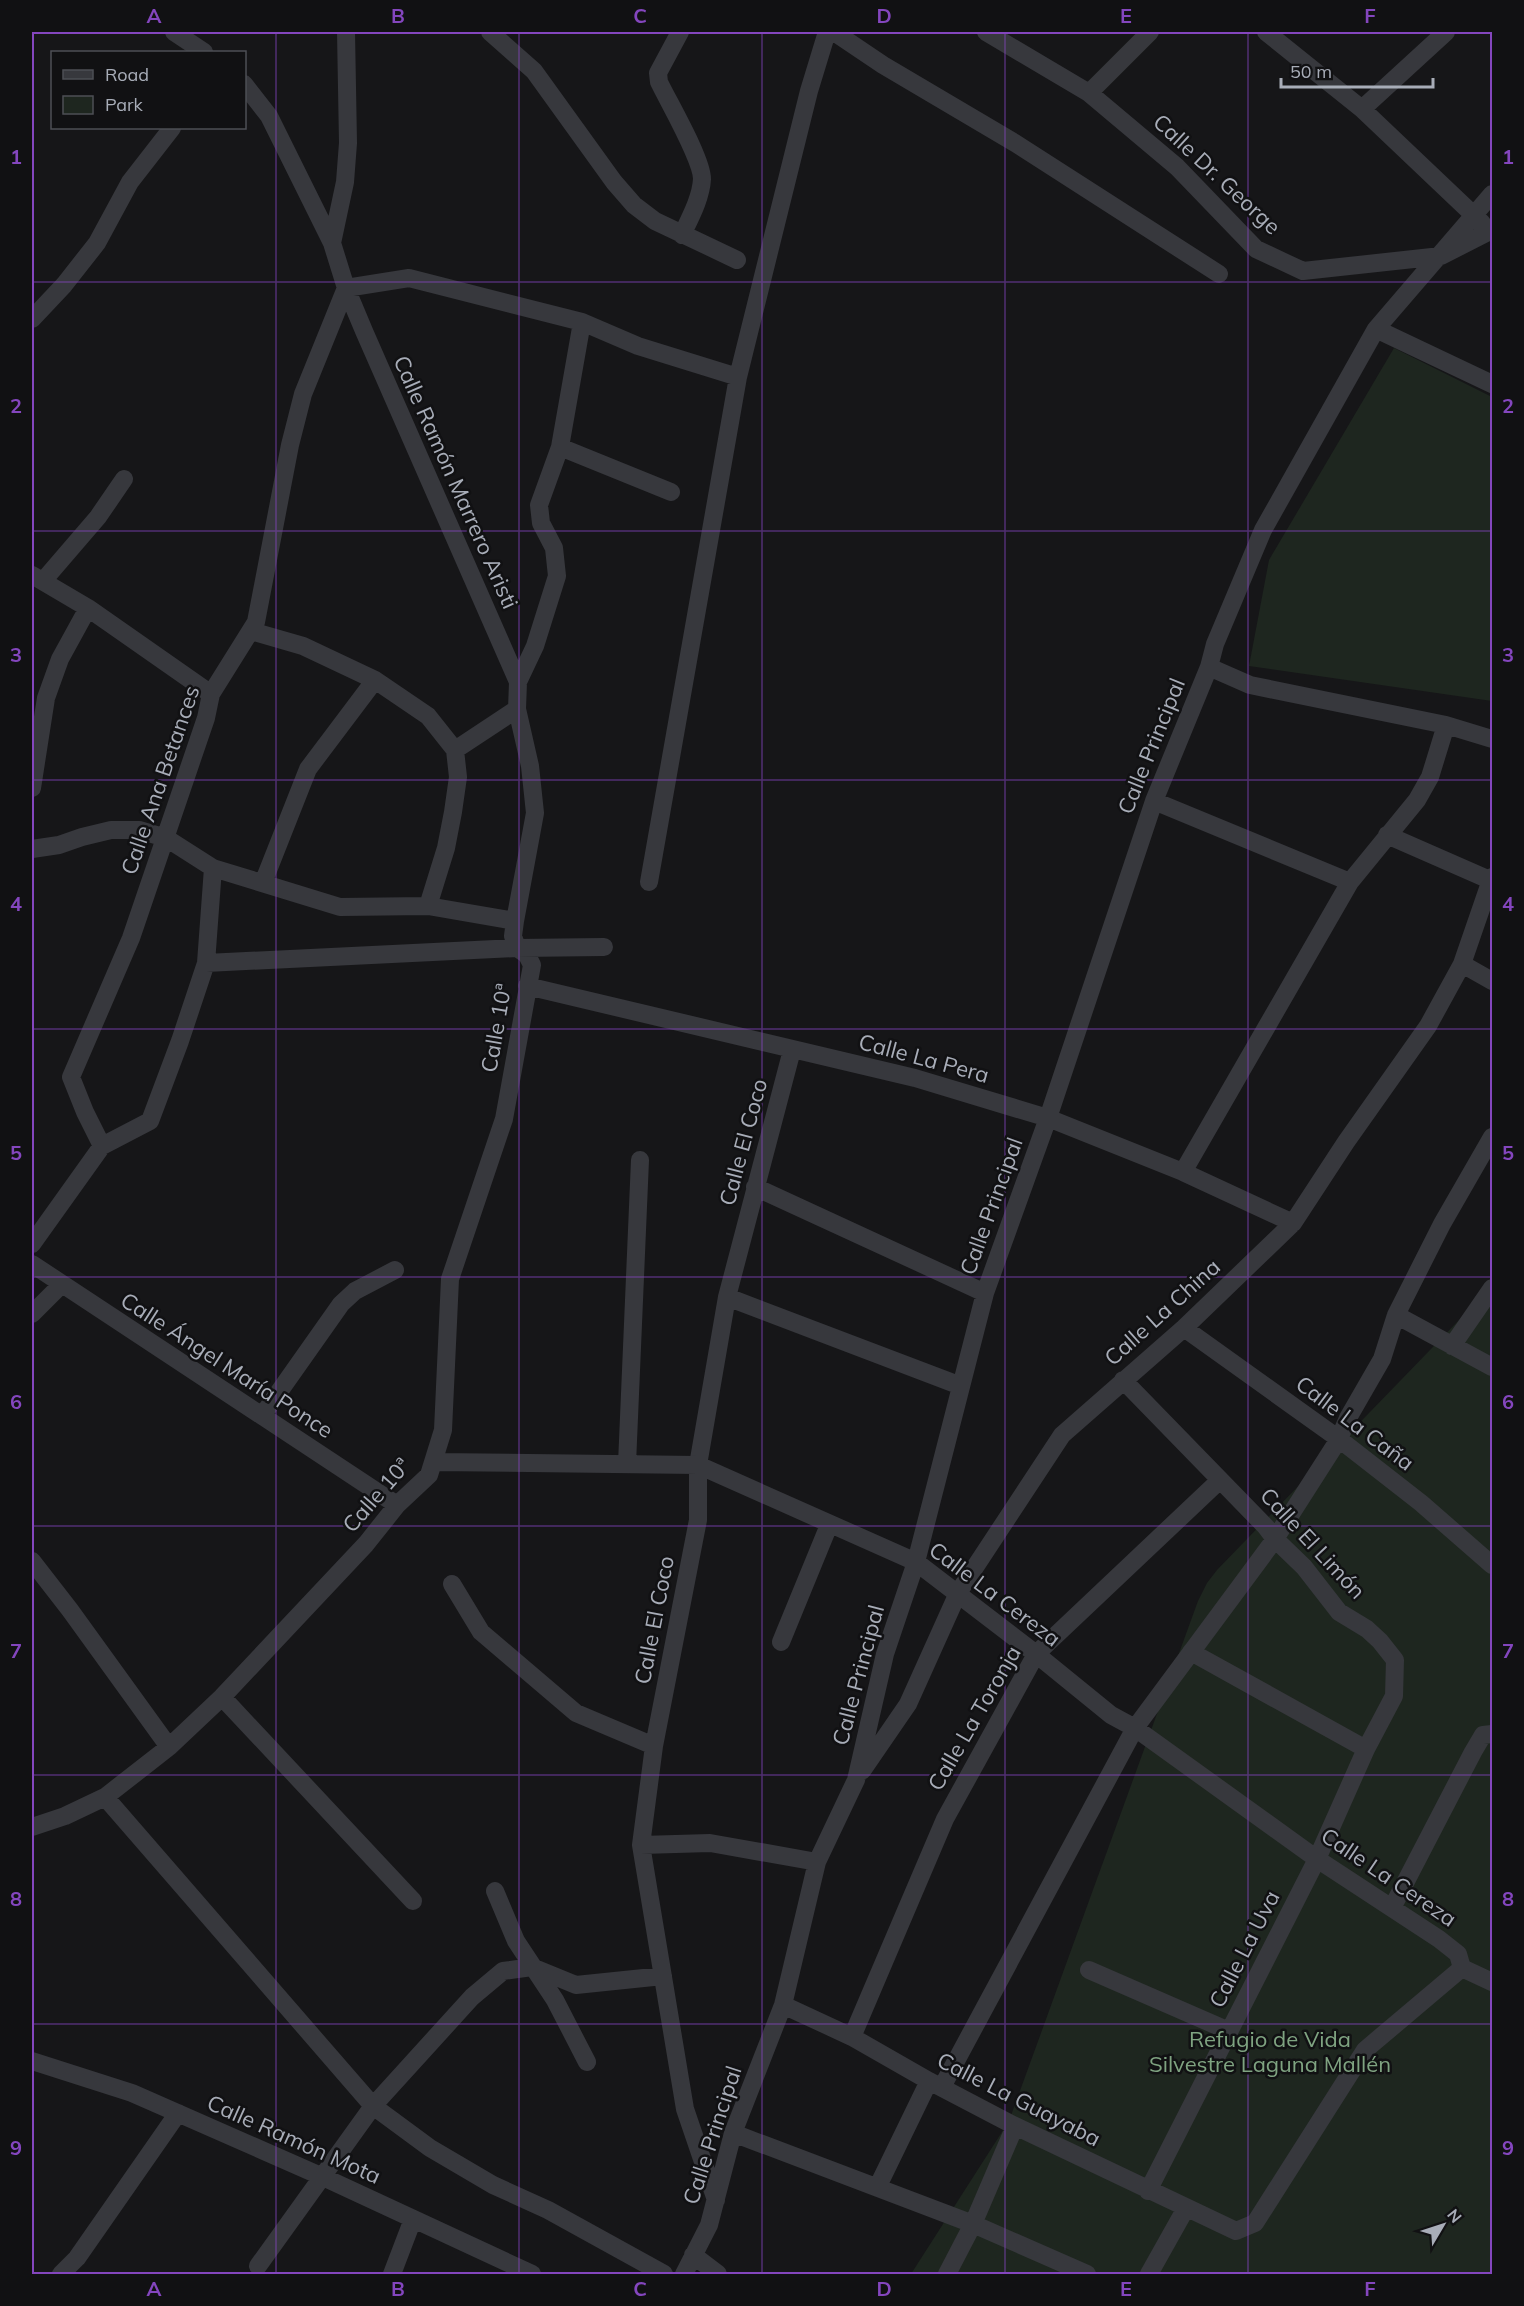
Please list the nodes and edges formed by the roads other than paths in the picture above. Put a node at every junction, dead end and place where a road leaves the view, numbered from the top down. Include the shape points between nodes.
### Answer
1 (174, 32) edge
2 (346, 32) edge
3 (490, 32) edge
4 (680, 32) edge
5 (827, 32) edge
6 (834, 32) edge
7 (986, 32) edge
8 (1150, 32) edge
9 (1266, 32) edge
10 (1446, 32) edge
11 (202, 51) edge
12 (246, 87) edge
13 (1089, 93) junction
14 (1362, 109) junction
15 (171, 129) edge
16 (1492, 194) edge
17 (1474, 217) junction
18 (1491, 230) edge
19 (682, 235) junction
20 (332, 243) junction
21 (1441, 256) junction
22 (737, 261) dead end
23 (1220, 274) dead end
24 (346, 288) junction
25 (32, 319) edge
26 (582, 322) junction
27 (1376, 329) junction
28 (738, 377) junction
29 (1492, 384) edge
30 (560, 447) junction
31 (124, 479) dead end
32 (671, 492) dead end
33 (37, 578) edge
34 (88, 608) junction
35 (251, 631) junction
36 (1209, 667) junction
37 (375, 680) junction
38 (518, 682) junction
39 (211, 694) junction
40 (517, 709) junction
41 (1446, 725) junction
42 (1492, 739) edge
43 (454, 750) junction
44 (32, 788) edge
45 (1154, 801) junction
46 (1387, 835) junction
47 (166, 838) junction
48 (32, 849) edge
49 (213, 868) junction
50 (1492, 879) edge
51 (649, 882) dead end
52 (1350, 882) junction
53 (263, 883) junction
54 (428, 906) junction
55 (515, 921) junction
56 (604, 947) dead end
57 (517, 948) junction
58 (206, 963) junction
59 (1462, 964) junction
60 (1492, 981) edge
61 (527, 986) junction
62 (792, 1050) junction
63 (1048, 1118) junction
64 (1492, 1137) edge
65 (102, 1146) junction
66 (640, 1160) dead end
67 (1183, 1172) junction
68 (755, 1187) junction
69 (1293, 1223) junction
70 (32, 1244) edge
71 (32, 1264) edge
72 (394, 1270) dead end
73 (61, 1285) junction
74 (1492, 1288) edge
75 (985, 1293) junction
76 (727, 1297) junction
77 (32, 1314) edge
78 (1396, 1315) junction
79 (1184, 1328) junction
80 (1452, 1346) junction
81 (1492, 1367) edge
82 (1123, 1380) junction
83 (961, 1386) junction
84 (262, 1416) junction
85 (1339, 1439) junction
86 (433, 1462) junction
87 (627, 1464) junction
88 (698, 1465) junction
89 (1220, 1480) junction
90 (397, 1505) junction
91 (829, 1525) junction
92 (1275, 1539) junction
93 (32, 1561) edge
94 (916, 1562) junction
95 (1492, 1565) edge
96 (452, 1584) dead end
97 (958, 1593) junction
98 (781, 1642) dead end
99 (1191, 1652) junction
100 (1036, 1654) junction
101 (222, 1697) junction
102 (1135, 1728) junction
103 (1492, 1734) edge
104 (654, 1746) junction
105 (169, 1747) junction
106 (1366, 1749) junction
107 (856, 1780) junction
108 (105, 1797) junction
109 (32, 1827) edge
110 (641, 1845) junction
111 (1317, 1859) junction
112 (817, 1862) junction
113 (495, 1891) dead end
114 (413, 1901) dead end
115 (1392, 1908) junction
116 (1460, 1961) junction
117 (532, 1967) junction
118 (1089, 1970) dead end
119 (663, 1976) junction
120 (1492, 1982) edge
121 (783, 2005) junction
122 (1229, 2031) junction
123 (852, 2037) junction
124 (32, 2061) edge
125 (587, 2062) dead end
126 (936, 2084) junction
127 (373, 2106) junction
128 (178, 2113) junction
129 (1015, 2126) junction
130 (733, 2133) junction
131 (323, 2177) junction
132 (878, 2186) junction
133 (1148, 2191) junction
134 (716, 2200) junction
135 (1186, 2208) junction
136 (412, 2219) junction
137 (973, 2224) junction
138 (693, 2255) junction
139 (258, 2266) dead end
140 (61, 2274) edge
141 (393, 2274) edge
142 (532, 2274) edge
143 (664, 2274) edge
144 (684, 2274) edge
145 (718, 2274) edge
146 (947, 2274) edge
147 (1087, 2274) edge
148 (1149, 2274) edge

1 - 11 street
2 - 20 street via 347,152
3 - 19 street via 534,71 634,205
4 - 19 street via 658,73 699,162 702,177 695,207
5 - 28 street
6 - 23 street
7 - 13 street, Calle Dr. George
8 - 13 street
9 - 14 street
10 - 14 street
12 - 20 street, Calle Ramón Marrero Aristi via 269,116
13 - 21 street, Calle Dr. George via 1177,166 1256,249 1303,272
14 - 17 street
15 - 25 street via 130,182 97,243
16 - 17 street
17 - 18 street
17 - 21 street
18 - 21 street, Calle Principal
19 - 22 street
20 - 24 street, Calle Ramón Marrero Aristi
21 - 27 street, Calle Principal
24 - 26 street via 409,279
24 - 35 street, Calle Ana Betances via 303,394
24 - 38 street, Calle Ramón Marrero Aristi
26 - 28 street via 638,346
26 - 30 street
27 - 29 street
27 - 36 street, Calle Principal via 1263,530
28 - 51 street
30 - 32 street
30 - 38 street via 539,505 541,523 554,548 557,576 536,646
31 - 33 street via 98,517
33 - 34 street
34 - 39 street
34 - 44 street via 60,659 46,698
35 - 37 street via 303,646
35 - 39 street, Calle Ana Betances
36 - 41 street via 1250,685
36 - 45 street, Calle Principal
37 - 43 street via 428,716
37 - 53 street via 308,769
38 - 40 street, Calle Ramón Marrero Aristi
39 - 47 street, Calle Ana Betances
40 - 43 street
40 - 55 street, Calle Ramón Marrero Aristi via 530,766 535,813
41 - 42 street
41 - 46 street via 1426,785
43 - 54 street via 458,777 453,812
45 - 52 street
45 - 63 street, Calle Principal
46 - 50 street
46 - 52 street
47 - 48 street via 139,830 111,830
47 - 49 street
47 - 65 street, Calle Ana Betances via 131,938 71,1077
49 - 53 street
49 - 58 street
50 - 59 street, Calle La China
52 - 67 street
53 - 54 street via 340,907
54 - 55 street
55 - 57 street, Calle Ramón Marrero Aristi via 513,936
56 - 57 street
57 - 58 street
57 - 61 street, Calle 10ª via 532,965
58 - 65 street via 150,1121
59 - 60 street
59 - 69 street, Calle La China via 1428,1026
61 - 62 street, Calle La Pera
61 - 86 street, Calle 10ª via 504,1119 450,1279 443,1430
62 - 63 street, Calle La Pera via 915,1078
62 - 68 street, Calle El Coco
63 - 67 street, Calle La Pera
63 - 75 street, Calle Principal
64 - 78 street
65 - 70 street
66 - 87 street
67 - 69 street, Calle La Pera
68 - 75 street
68 - 76 street, Calle El Coco
69 - 79 street, Calle La China
71 - 73 street, Calle Ángel María Ponce
72 - 84 street via 355,1291 341,1304
73 - 77 street
73 - 84 street, Calle Ángel María Ponce
74 - 80 street
75 - 83 street, Calle Principal
76 - 83 street
76 - 88 street, Calle El Coco
78 - 80 street
78 - 85 street via 1382,1359
79 - 82 street, Calle La China
79 - 85 street, Calle La Caña
80 - 81 street
82 - 89 street, Calle El Limón
82 - 97 street, Calle La China via 1062,1435
83 - 94 street, Calle Principal
84 - 90 street, Calle Ángel María Ponce
85 - 92 street
85 - 95 street, Calle La Caña
86 - 87 street, Calle La Cereza
86 - 90 street, Calle 10ª via 429,1475
87 - 88 street, Calle La Cereza
88 - 91 street, Calle La Cereza
88 - 104 street, Calle El Coco via 698,1520
89 - 92 street, Calle El Limón
89 - 100 street, Calle La Toronja
90 - 101 street, Calle 10ª via 366,1544
91 - 94 street, Calle La Cereza
91 - 98 street
92 - 99 street
92 - 106 street, Calle El Limón via 1304,1567 1339,1612 1374,1635 1395,1660 1394,1696
93 - 105 street
94 - 97 street, Calle La Cereza
94 - 107 street, Calle Principal via 885,1654
96 - 104 street via 481,1632 576,1713
97 - 100 street, Calle La Cereza
97 - 107 street, Calle La China via 908,1704
99 - 102 street
99 - 106 street
100 - 102 street, Calle La Cereza via 1111,1715
100 - 123 street, Calle La Toronja via 945,1819
101 - 105 street, Calle 10ª
101 - 114 street
102 - 111 street, Calle La Cereza
102 - 126 street
103 - 115 street via 1483,1735 1473,1752
104 - 110 street, Calle El Coco
105 - 108 street, Calle 10ª
106 - 111 street, Calle El Limón
107 - 112 street, Calle Principal
108 - 109 street, Calle 10ª
108 - 127 street
110 - 112 street via 710,1843
110 - 119 street, Calle El Coco
111 - 115 street, Calle La Cereza
111 - 122 street, Calle La Uva
112 - 121 street, Calle Principal
113 - 117 street via 516,1941
115 - 116 street, Calle La Cereza
116 - 120 street, Calle La Cereza
116 - 135 street, Calle La Guayaba via 1365,2050 1255,2223 1236,2231
117 - 119 street via 576,1985
117 - 125 street via 555,2000
117 - 127 street via 503,1971 472,1997
118 - 122 street
119 - 134 street, Calle El Coco via 685,2109
121 - 123 street, Calle La Guayaba
121 - 130 street, Calle Principal
122 - 133 street, Calle La Uva
123 - 126 street, Calle La Guayaba
124 - 128 street, Calle Ramón Mota via 132,2093
126 - 129 street, Calle La Guayaba
126 - 132 street
127 - 131 street
127 - 143 street via 430,2148 493,2185 548,2210
128 - 131 street, Calle Ramón Mota
128 - 140 street via 77,2258
129 - 133 street, Calle La Guayaba
129 - 137 street
130 - 132 street
130 - 134 street, Calle Principal
131 - 136 street, Calle Ramón Mota
131 - 139 street
132 - 137 street
133 - 135 street, Calle La Guayaba
134 - 138 street, Calle Principal via 709,2225
135 - 148 street
136 - 141 street
136 - 142 street, Calle Ramón Mota
137 - 146 street
137 - 147 street
138 - 144 street, Calle Principal
138 - 145 street

